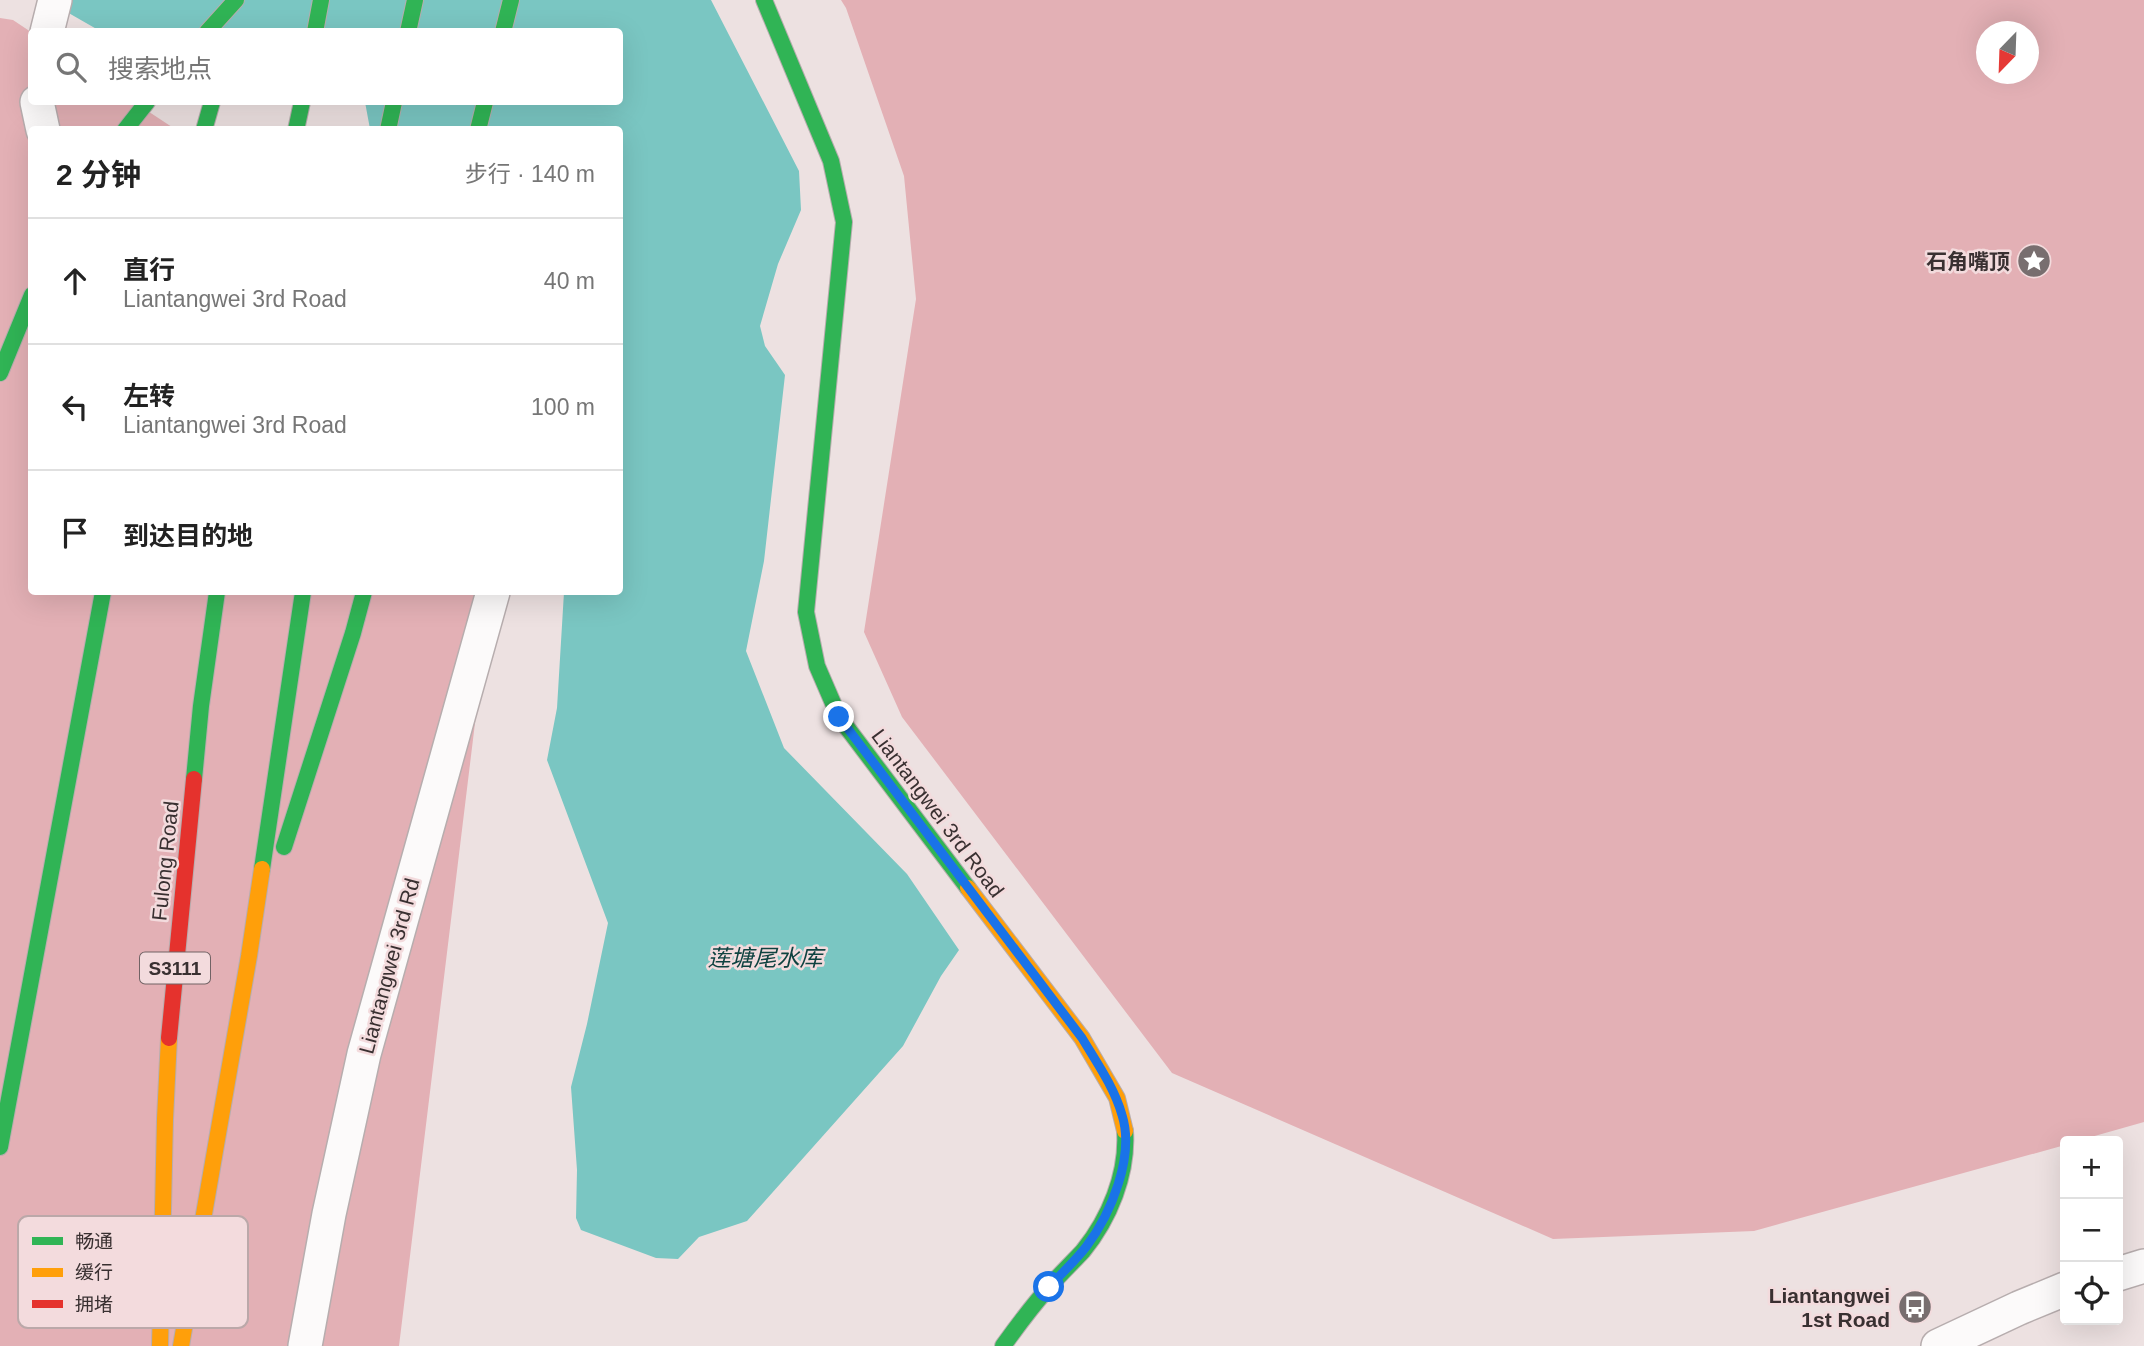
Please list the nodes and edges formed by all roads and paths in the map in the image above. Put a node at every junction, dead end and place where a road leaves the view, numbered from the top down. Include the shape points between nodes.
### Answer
1 (55, 0) edge
2 (237, 0) edge
3 (321, 0) edge
4 (415, 0) edge
5 (511, 0) edge
6 (764, 0) edge
7 (48, 28) edge
8 (210, 28) edge
9 (231, 28) edge
10 (316, 28) edge
11 (409, 28) edge
12 (504, 28) edge
13 (38, 105) edge
14 (145, 105) edge
15 (211, 105) edge
16 (301, 105) edge
17 (393, 105) edge
18 (484, 105) edge
19 (42, 126) edge
20 (128, 126) edge
21 (205, 126) edge
22 (297, 126) edge
23 (389, 126) edge
24 (479, 126) edge
25 (28, 305) edge
26 (0, 373) edge
27 (102, 595) edge
28 (217, 595) edge
29 (303, 595) edge
30 (363, 595) edge
31 (492, 595) edge
32 (249, 956) junction
33 (0, 1147) edge
34 (163, 1216) edge
35 (204, 1216) edge
36 (2144, 1266) edge
37 (2123, 1272) edge
38 (2060, 1291) edge
39 (160, 1328) edge
40 (184, 1328) edge
41 (160, 1346) edge
42 (181, 1346) edge
43 (305, 1346) edge
44 (1003, 1346) edge
45 (1938, 1346) edge

1 - 7 street
2 - 8 main road
2 - 9 main road
3 - 10 main road
4 - 11 main road
5 - 12 main road
6 - 44 main road, Liantangwei 3rd Road via 831,161 844,222 806,612 818,673 839,717 1082,1038 1123,1117 1126,1147 1105,1217 1086,1247
13 - 19 street
14 - 20 main road
15 - 21 main road
16 - 22 main road
17 - 23 main road
18 - 24 main road
25 - 26 main road
27 - 33 main road
28 - 34 main road, Fulong Road / S3111 via 171,1007
29 - 32 main road
30 - 32 main road
31 - 43 street, Liantangwei 3rd Rd via 364,1054
32 - 35 main road
36 - 37 street
38 - 45 street
39 - 41 main road, Fulong Road / S3111
40 - 42 main road

